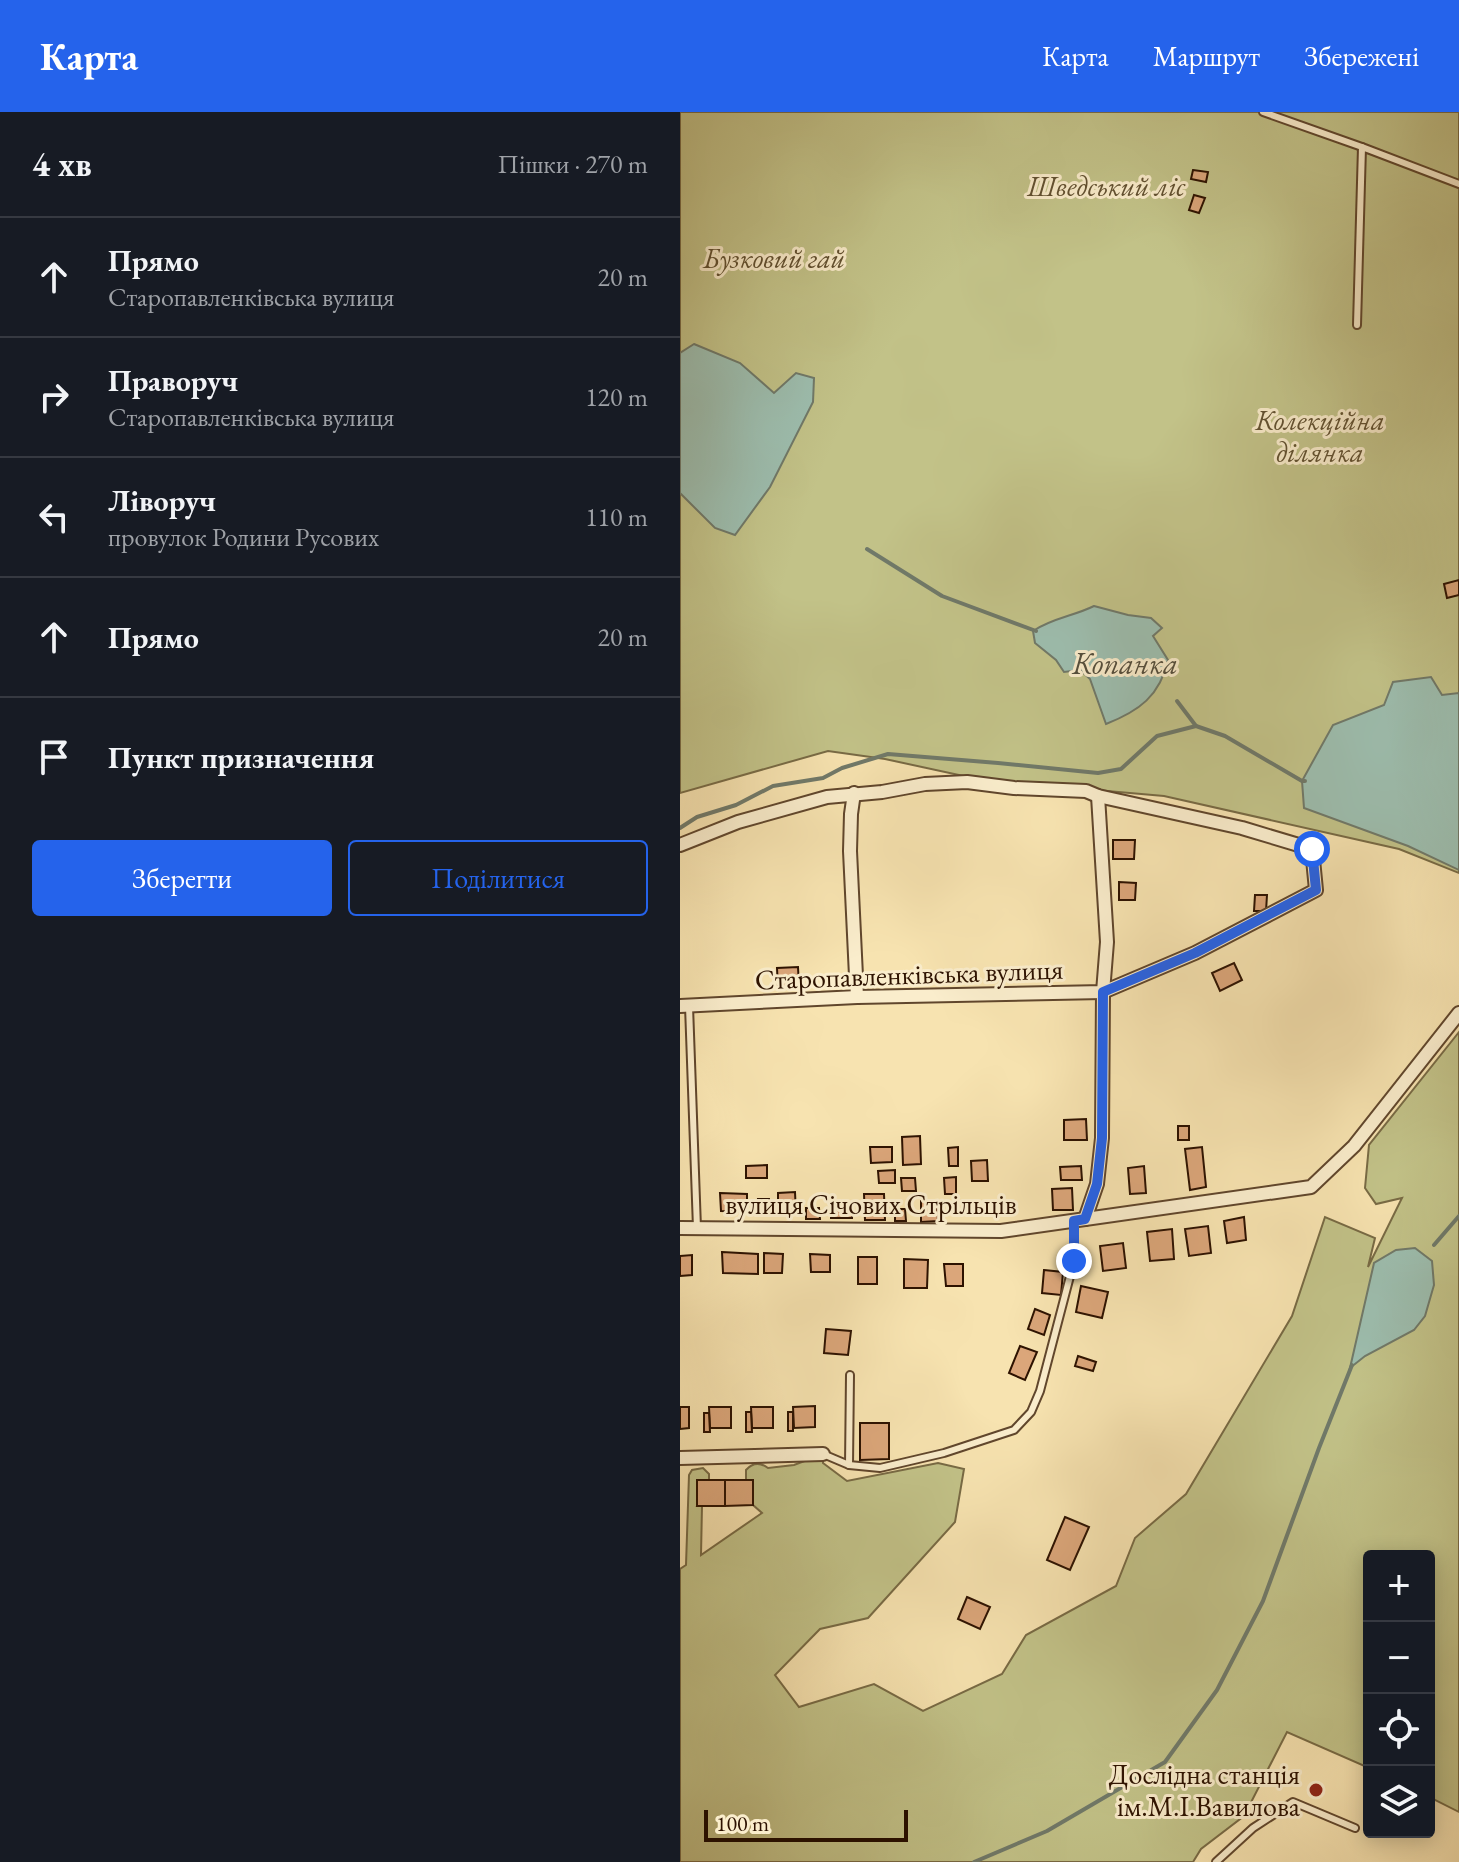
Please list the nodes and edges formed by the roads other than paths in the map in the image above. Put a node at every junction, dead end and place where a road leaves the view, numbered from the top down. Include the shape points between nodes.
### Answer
1 (1263, 112) edge
2 (1362, 147) junction
3 (1459, 184) edge
4 (1357, 325) dead end
5 (854, 793) junction
6 (1098, 796) junction
7 (680, 845) edge
8 (1103, 992) junction
9 (857, 997) junction
10 (684, 1006) edge
11 (1459, 1013) edge
12 (1079, 1220) junction
13 (680, 1228) edge
14 (697, 1228) junction
15 (850, 1375) dead end
16 (823, 1454) joint
17 (680, 1458) edge
18 (849, 1465) junction
19 (1355, 1828) dead end
20 (1216, 1862) edge

1 - 2 lane
2 - 3 lane
2 - 4 lane
5 - 6 street via 967,782
5 - 7 street via 738,822
5 - 9 street via 850,851
6 - 8 street via 1107,942
6 - 8 street, Старопавленківська вулиця via 1312,849 1316,890 1195,953
8 - 9 street, Старопавленківська вулиця
8 - 12 street via 1102,1138 1097,1184
9 - 10 street, Старопавленківська вулиця
10 - 14 lane
11 - 12 street, вулиця Січових Стрільців via 1354,1146 1311,1187
12 - 14 street, вулиця Січових Стрільців via 1001,1231
12 - 18 lane via 1074,1261 1031,1412 1014,1430 944,1453 880,1468
13 - 14 street, вулиця Січових Стрільців
15 - 18 lane
16 - 17 street
16 - 18 lane
19 - 20 lane via 1293,1802 1253,1828

